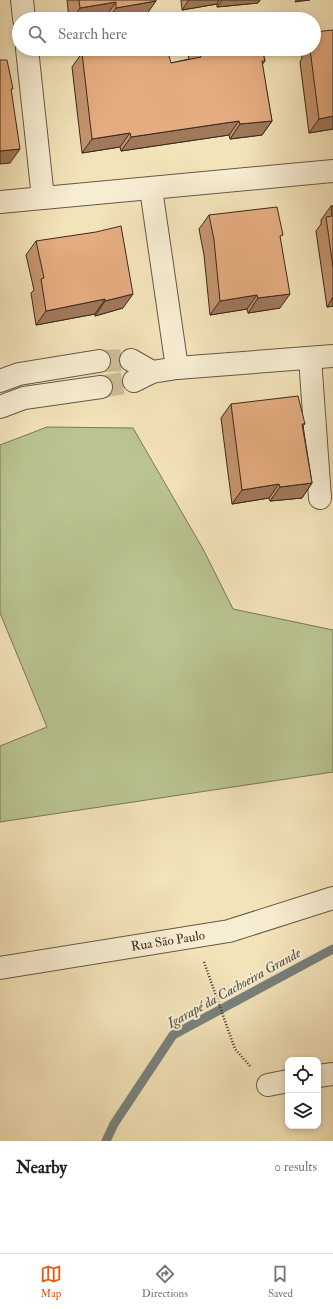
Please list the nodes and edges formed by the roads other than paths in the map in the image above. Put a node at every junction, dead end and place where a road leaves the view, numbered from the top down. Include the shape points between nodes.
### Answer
1 (22, 0) edge
2 (23, 12) edge
3 (28, 56) edge
4 (333, 171) edge
5 (151, 189) junction
6 (43, 198) junction
7 (0, 202) edge
8 (333, 356) edge
9 (310, 358) junction
10 (131, 360) dead end
11 (99, 361) tunnel mouth
12 (177, 368) junction
13 (10, 378) edge
14 (101, 387) tunnel mouth
15 (24, 398) junction
16 (0, 407) edge
17 (320, 498) dead end
18 (333, 898) edge
19 (0, 968) edge
20 (333, 1074) edge
21 (321, 1076) edge

1 - 2 street
3 - 6 street
4 - 5 street
5 - 6 street
5 - 12 street
6 - 7 street
8 - 9 street
9 - 12 street
9 - 17 street
10 - 12 street via 143,377
11 - 13 street
13 - 15 street
14 - 15 street
15 - 16 street
18 - 19 street, Rua São Paulo via 229,931
20 - 21 street

